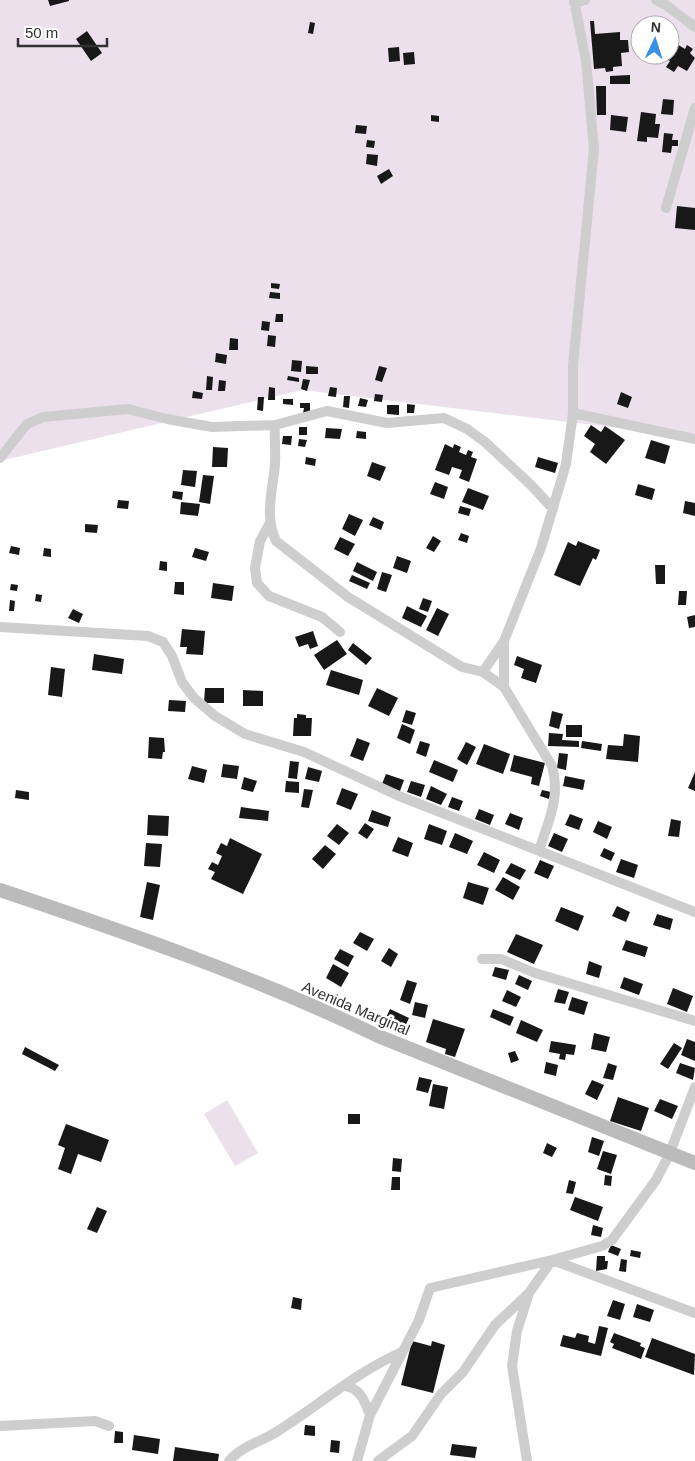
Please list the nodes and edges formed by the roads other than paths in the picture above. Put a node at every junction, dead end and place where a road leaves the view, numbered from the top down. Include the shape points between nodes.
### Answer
1 (656, 0) edge
2 (578, 1) edge
3 (695, 27) edge
4 (695, 108) edge
5 (666, 208) dead end
6 (573, 413) junction
7 (275, 425) junction
8 (695, 439) edge
9 (0, 458) edge
10 (553, 509) junction
11 (270, 522) junction
12 (0, 626) edge
13 (340, 632) dead end
14 (504, 641) junction
15 (483, 672) junction
16 (504, 687) junction
17 (539, 851) junction
18 (0, 890) edge
19 (695, 912) edge
20 (482, 959) dead end
21 (695, 1022) edge
22 (695, 1087) edge
23 (669, 1154) junction
24 (695, 1163) edge
25 (552, 1260) junction
26 (529, 1293) junction
27 (695, 1313) edge
28 (402, 1352) junction
29 (344, 1386) junction
30 (370, 1415) junction
31 (0, 1426) edge
32 (109, 1426) dead end
33 (229, 1461) edge
34 (357, 1461) edge
35 (378, 1461) edge
36 (527, 1461) edge

1 - 3 street
2 - 6 street via 594,149 572,365
4 - 5 street
6 - 8 street
6 - 10 street via 566,464
7 - 9 street via 212,428 128,409 43,417 27,424
7 - 10 street via 327,411 387,423 444,418 467,428 485,442
7 - 11 street
10 - 14 street
11 - 13 street via 260,541 255,568 257,583 269,596 322,617
11 - 15 street via 276,541 348,597 462,667
12 - 17 street via 148,636 163,642 182,682 194,698 244,734 304,752 399,796
14 - 15 street
14 - 16 street
15 - 16 street
16 - 17 street via 552,766 556,780 556,796
17 - 19 street
18 - 23 street, Avenida Marginal via 158,943
20 - 21 street via 501,959
22 - 23 street
23 - 24 street, Avenida Marginal
23 - 25 street via 656,1180 612,1240 602,1246
25 - 26 street
25 - 27 street
25 - 28 street via 430,1288 419,1320
26 - 35 street via 495,1325 463,1372 441,1394 412,1436
26 - 36 street via 517,1331 512,1366
28 - 29 street
28 - 30 street
29 - 30 street via 357,1391
29 - 33 street
30 - 34 street
31 - 32 street via 95,1421

